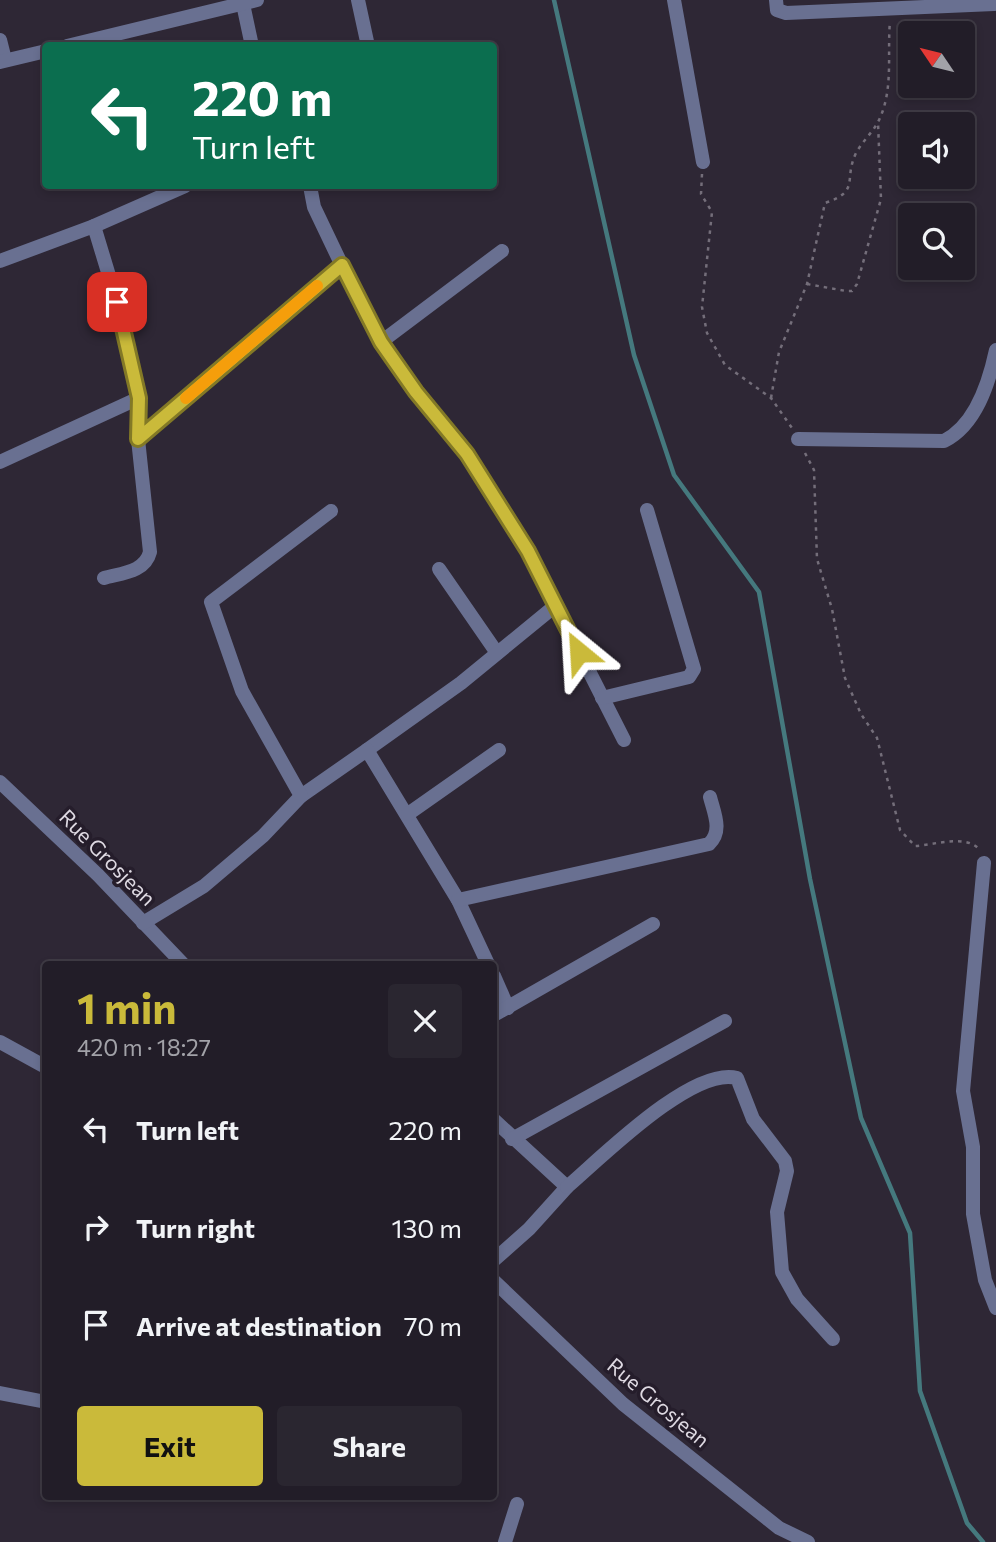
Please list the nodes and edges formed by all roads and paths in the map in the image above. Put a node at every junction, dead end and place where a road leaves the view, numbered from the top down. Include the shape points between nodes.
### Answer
1 (358, 0) edge
2 (674, 0) edge
3 (776, 0) edge
4 (995, 0) edge
5 (250, 2) edge
6 (892, 7) junction
7 (0, 40) edge
8 (84, 42) edge
9 (252, 42) edge
10 (367, 42) edge
11 (42, 52) edge
12 (3, 61) edge
13 (878, 122) junction
14 (703, 162) joint
15 (179, 189) edge
16 (311, 189) edge
17 (93, 226) junction
18 (502, 251) dead end
19 (0, 261) edge
20 (342, 265) junction
21 (807, 284) junction
22 (381, 342) junction
23 (996, 350) edge
24 (139, 398) junction
25 (771, 398) junction
26 (138, 439) junction
27 (798, 439) junction
28 (0, 462) edge
29 (646, 510) dead end
30 (331, 511) dead end
31 (439, 569) dead end
32 (104, 578) dead end
33 (555, 606) junction
34 (497, 653) junction
35 (602, 698) junction
36 (624, 740) dead end
37 (367, 750) junction
38 (499, 750) dead end
39 (0, 782) edge
40 (301, 796) junction
41 (710, 797) dead end
42 (408, 814) junction
43 (984, 863) joint
44 (458, 900) junction
45 (143, 923) junction
46 (653, 924) dead end
47 (180, 961) edge
48 (487, 961) edge
49 (497, 983) edge
50 (508, 1007) junction
51 (497, 1013) edge
52 (725, 1021) dead end
53 (0, 1042) edge
54 (42, 1065) dead end
55 (497, 1123) edge
56 (512, 1139) junction
57 (567, 1187) junction
58 (497, 1257) edge
59 (497, 1284) edge
60 (996, 1308) edge
61 (833, 1339) dead end
62 (0, 1393) edge
63 (42, 1401) edge
64 (517, 1504) dead end
65 (784, 1537) edge
66 (505, 1542) edge
67 (808, 1542) edge

1 - 10 street
2 - 14 street
3 - 6 street via 777,10 786,13
4 - 6 street via 994,4
5 - 8 street
5 - 9 street
6 - 13 path via 889,90
7 - 12 street
11 - 12 street
13 - 21 path via 855,155 849,190 825,203
13 - 21 path via 881,199 857,284 852,291
14 - 25 path via 701,194 712,212 702,307 707,333 725,365
15 - 17 street
16 - 20 street via 314,207
17 - 19 street
17 - 24 street via 117,302
18 - 22 street
20 - 22 street
20 - 26 street
21 - 25 path via 779,352
22 - 33 street via 467,454 528,551
23 - 27 street via 990,379 977,405 944,442
24 - 26 street
24 - 28 street
25 - 27 path
26 - 32 street via 150,552 144,564
27 - 43 path via 814,470 817,559 845,678 877,738 900,830 915,846 970,842 978,847
29 - 35 street via 694,669 689,677
30 - 40 street via 211,601 243,691
31 - 34 street
33 - 34 street
33 - 35 street
34 - 37 street
35 - 36 street
37 - 40 street
37 - 42 street
38 - 42 street
39 - 45 street, Rue Grosjean
40 - 45 street via 204,886
41 - 44 street via 717,833 709,844
42 - 44 street
43 - 60 street via 963,1091 973,1147 973,1214 985,1280
44 - 48 street
45 - 47 street, Rue Grosjean
46 - 50 street
49 - 50 street
50 - 51 street
52 - 56 street
53 - 54 street
55 - 56 street
56 - 57 street
57 - 58 street
57 - 61 street via 671,1098 712,1081 737,1078 753,1119 785,1161 787,1171 777,1212 782,1272 797,1299
59 - 65 street, Rue Grosjean via 622,1404
62 - 63 street
64 - 66 street
65 - 67 street, Rue Grosjean

